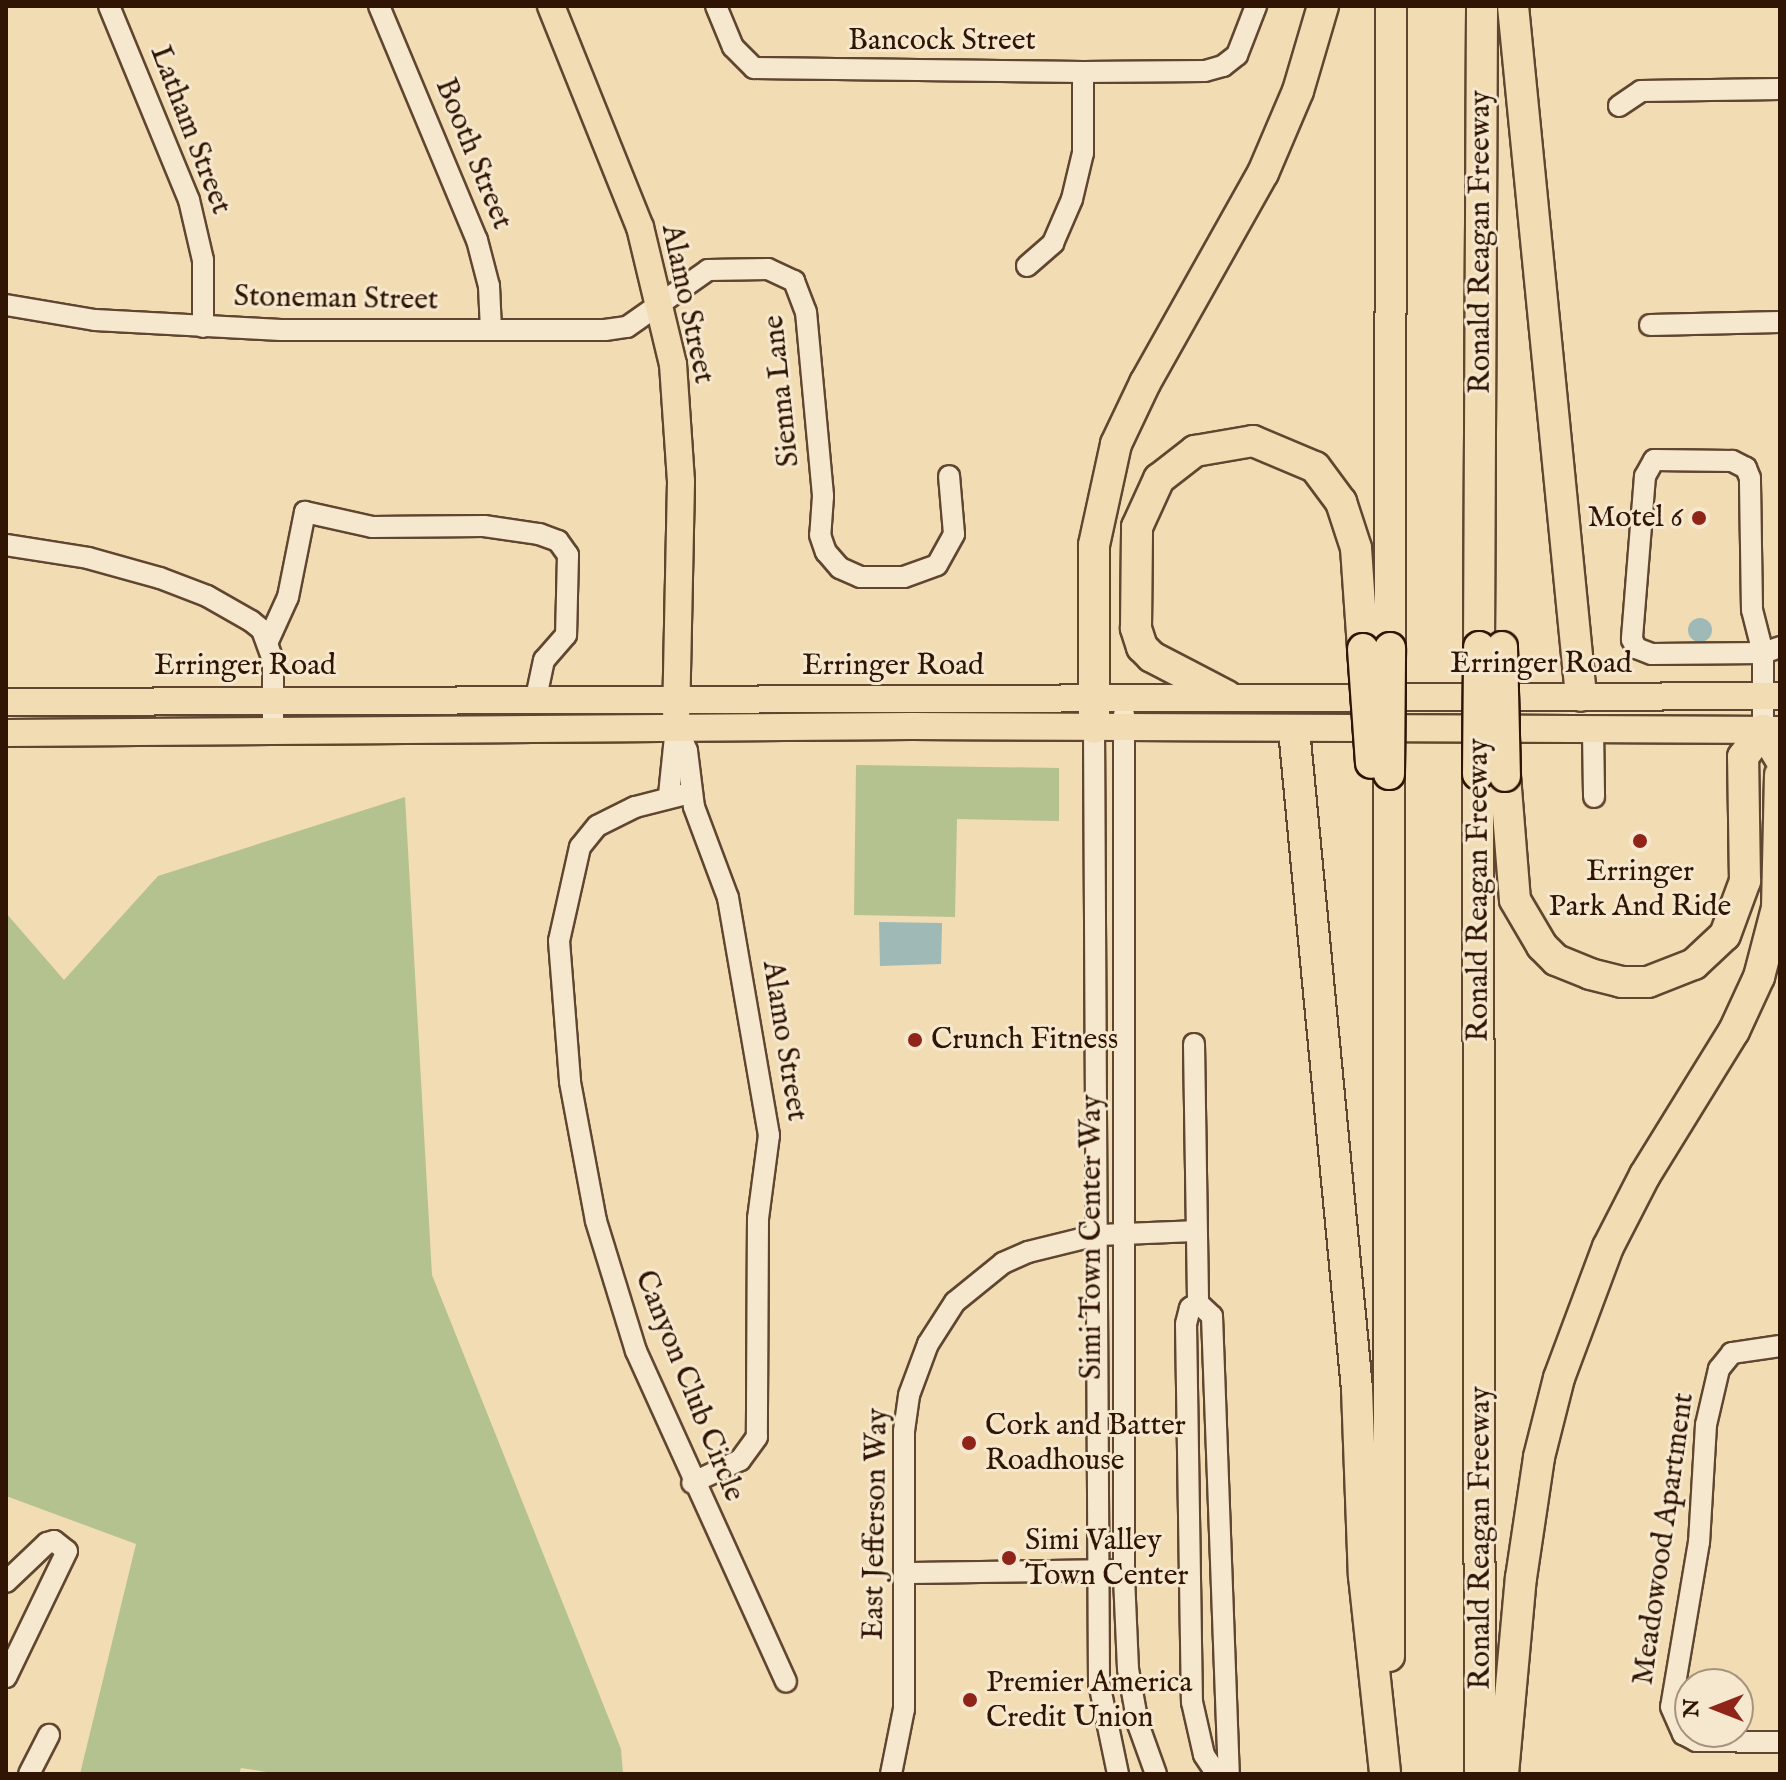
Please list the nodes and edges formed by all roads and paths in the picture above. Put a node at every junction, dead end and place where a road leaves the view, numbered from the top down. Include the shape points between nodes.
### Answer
1 (109, 6) edge
2 (379, 6) edge
3 (551, 6) edge
4 (716, 6) edge
5 (1256, 6) edge
6 (1323, 6) edge
7 (1391, 6) edge
8 (1482, 6) edge
9 (1513, 6) edge
10 (1083, 72) junction
11 (1780, 89) edge
12 (1619, 106) dead end
13 (1027, 266) dead end
14 (659, 303) junction
15 (6, 305) edge
16 (1780, 322) edge
17 (1650, 325) dead end
18 (203, 327) junction
19 (491, 330) junction
20 (949, 476) dead end
21 (6, 545) edge
22 (268, 641) junction
23 (1376, 648) junction
24 (1772, 650) edge
25 (1124, 695) junction
26 (1094, 696) junction
27 (1227, 696) junction
28 (1581, 696) junction
29 (1771, 696) edge
30 (273, 698) junction
31 (536, 698) junction
32 (676, 699) junction
33 (6, 702) edge
34 (676, 727) junction
35 (1109, 728) junction
36 (273, 729) junction
37 (1294, 730) junction
38 (1593, 730) junction
39 (1771, 730) edge
40 (6, 733) edge
41 (1780, 758) edge
42 (1492, 775) junction
43 (1780, 775) edge
44 (680, 794) junction
45 (1594, 797) dead end
46 (1194, 1044) dead end
47 (1196, 1231) junction
48 (1122, 1233) junction
49 (1097, 1235) junction
50 (1198, 1303) junction
51 (1780, 1346) edge
52 (692, 1483) junction
53 (1124, 1569) junction
54 (1096, 1571) junction
55 (904, 1573) junction
56 (6, 1582) edge
57 (6, 1677) edge
58 (786, 1682) dead end
59 (49, 1735) dead end
60 (1780, 1742) edge
61 (29, 1774) edge
62 (891, 1774) edge
63 (1118, 1774) edge
64 (1156, 1774) edge
65 (1217, 1774) edge
66 (1229, 1774) edge
67 (1387, 1774) edge
68 (1480, 1774) edge
69 (1503, 1774) edge

1 - 18 street, Latham Street via 192,211 203,260
2 - 19 street, Booth Street via 477,240 489,286
3 - 14 main road, Alamo Street via 640,227
4 - 10 street, Bancock Street via 733,47 754,68
5 - 10 street, Bancock Street via 1237,55 1205,71
6 - 26 highway via 1298,91 1263,173 1116,444 1094,545
7 - 23 highway
8 - 42 highway, Ronald Reagan Freeway, bridge via 1481,461
9 - 28 highway
10 - 13 street via 1083,153 1072,199 1053,243
11 - 12 street via 1641,91
14 - 19 street, Stoneman Street via 627,327
14 - 20 street, Sienna Lane via 708,270 768,269 794,281 806,312 823,496 820,535 840,568 860,577 904,577 937,565 954,534
14 - 32 main road, Alamo Street via 673,364 681,482
15 - 18 street, Stoneman Street via 95,320
16 - 17 street
18 - 19 street, Stoneman Street
21 - 22 street via 88,558 172,583 251,621
22 - 30 street
22 - 31 street via 288,597 305,512 372,527 484,526 539,534 558,541 568,555 566,635 544,660
23 - 27 highway via 1341,502 1315,467 1253,441 1195,451 1159,479 1137,527 1136,628 1152,657
23 - 67 highway, bridge via 1389,959
24 - 24 street via 1752,610 1752,486 1746,468 1732,461 1654,460 1645,476 1632,639 1636,648 1652,654
24 - 29 street
25 - 26 main road, Erringer Road
25 - 27 main road, Erringer Road
25 - 35 street, Simi Town Center Way
26 - 32 main road, Erringer Road
26 - 35 highway
27 - 28 main road, Erringer Road
28 - 29 main road, Erringer Road
29 - 39 street
30 - 31 main road, Erringer Road
30 - 33 main road, Erringer Road
30 - 36 street
31 - 32 main road, Erringer Road
32 - 34 main road, Alamo Street
34 - 35 main road, Erringer Road
34 - 36 main road, Erringer Road
34 - 44 street, Alamo Street via 687,751
35 - 37 main road, Erringer Road
35 - 48 street, Simi Town Center Way
35 - 49 street, Simi Town Center Way
36 - 40 main road, Erringer Road
37 - 38 main road, Erringer Road
37 - 67 highway via 1357,1389 1364,1576
38 - 39 main road, Erringer Road
38 - 45 street
39 - 41 highway
39 - 42 highway via 1743,757 1745,881 1737,914 1710,951 1673,975 1648,982 1590,974 1556,960 1542,946 1515,900
42 - 68 highway, Ronald Reagan Freeway
43 - 69 highway via 1777,908 1759,977 1734,1031 1645,1175 1608,1247 1559,1378 1539,1457 1521,1578
44 - 52 street, Alamo Street via 728,898 769,1135 758,1218 757,1437 740,1460
44 - 52 street, Canyon Club Circle via 597,826 580,847 559,941 570,1082 596,1221 636,1351
46 - 47 street
47 - 48 street, East Jefferson Way
47 - 50 street
48 - 49 street, East Jefferson Way
48 - 53 street, Simi Town Center Way
49 - 54 street, Simi Town Center Way
49 - 55 street, East Jefferson Way via 1003,1263 955,1302 928,1344 909,1395 904,1431
50 - 65 street via 1190,1308 1186,1324 1192,1702 1204,1755
50 - 66 street via 1212,1316
51 - 60 street, Meadowood Apartment via 1732,1353 1719,1369 1706,1425 1699,1542 1671,1707 1683,1734 1696,1741
52 - 58 street, Canyon Club Circle
53 - 54 street
53 - 64 street, Simi Town Center Way via 1128,1669 1138,1724
54 - 55 street
54 - 63 street, Simi Town Center Way via 1099,1683
55 - 62 street, East Jefferson Way via 904,1709
56 - 57 street via 47,1543 54,1541 67,1551
59 - 61 street

